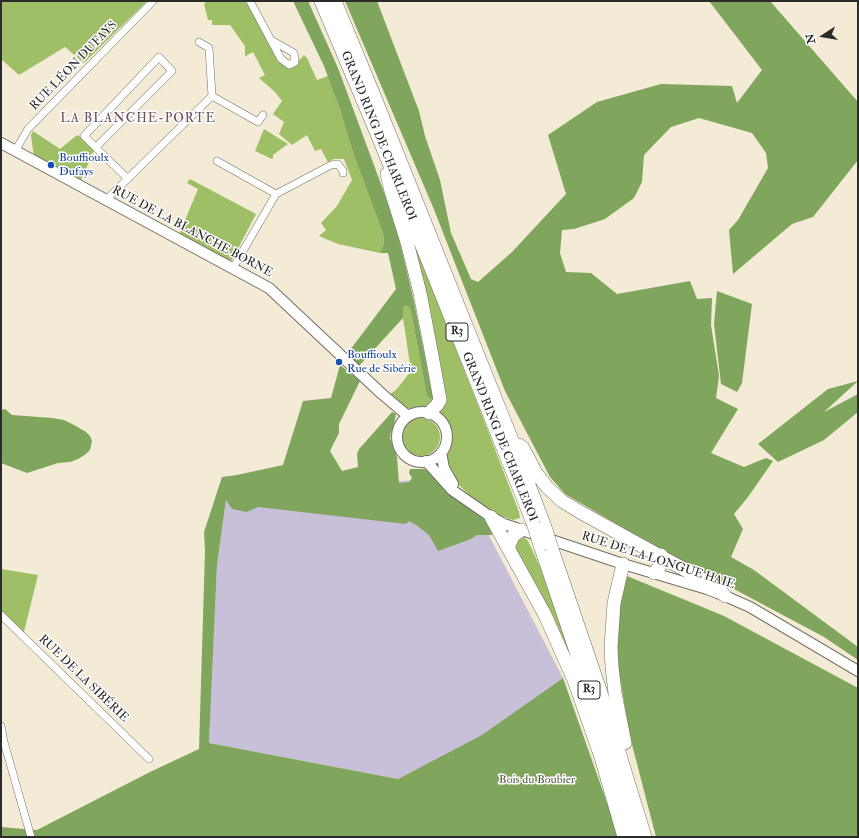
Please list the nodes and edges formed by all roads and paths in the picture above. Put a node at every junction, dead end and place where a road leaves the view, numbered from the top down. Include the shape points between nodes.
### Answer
1 (153, 1) edge
2 (250, 1) edge
3 (321, 1) edge
4 (334, 1) edge
5 (271, 40) dead end
6 (199, 42) dead end
7 (212, 96) junction
8 (263, 115) dead end
9 (380, 141) junction
10 (1, 143) edge
11 (96, 147) junction
12 (15, 151) junction
13 (217, 161) dead end
14 (343, 174) dead end
15 (128, 179) junction
16 (276, 194) junction
17 (107, 201) junction
18 (233, 268) junction
19 (429, 413) junction
20 (408, 416) junction
21 (510, 436) junction
22 (440, 453) junction
23 (426, 461) junction
24 (466, 500) junction
25 (491, 517) junction
26 (539, 525) junction
27 (521, 530) junction
28 (546, 547) junction
29 (508, 548) junction
30 (661, 555) junction
31 (623, 564) junction
32 (654, 573) junction
33 (725, 596) junction
34 (1, 614) edge
35 (858, 671) edge
36 (1, 726) edge
37 (149, 759) dead end
38 (628, 781) junction
39 (31, 837) edge
40 (624, 837) edge
41 (634, 837) edge
42 (644, 837) edge

1 - 12 street, RUE LÉON DUFAYS via 28,129
2 - 5 street
3 - 9 highway, GRAND RING DE CHARLEROI / R3
4 - 21 highway, GRAND RING DE CHARLEROI / R3
6 - 7 street via 209,48
7 - 8 street via 258,122
7 - 15 street
9 - 19 highway via 391,191 409,250 434,361 440,400
9 - 26 highway, GRAND RING DE CHARLEROI / R3
10 - 12 street, RUE DE LA BLANCHE BORNE
11 - 11 street via 172,71 159,57 84,136
11 - 15 street
12 - 17 street, RUE DE LA BLANCHE BORNE
13 - 16 street
14 - 16 street via 338,164 331,165
15 - 17 street
16 - 18 street
17 - 18 street, RUE DE LA BLANCHE BORNE
18 - 20 street, RUE DE LA BLANCHE BORNE via 269,288
19 - 20 street via 420,412
19 - 22 street via 439,419 446,430 446,442
20 - 23 street via 398,430 399,447 411,459
21 - 26 highway, GRAND RING DE CHARLEROI / R3
21 - 30 highway via 523,448 547,488 562,500
22 - 23 street
22 - 24 street, RUE DE LA LONGUE HAIE via 444,468
23 - 24 street, RUE DE LA LONGUE HAIE via 452,490
24 - 25 street, RUE DE LA LONGUE HAIE
25 - 27 street, RUE DE LA LONGUE HAIE
25 - 29 highway
26 - 28 highway, GRAND RING DE CHARLEROI / R3, bridge
27 - 29 highway via 513,536
27 - 31 street, RUE DE LA LONGUE HAIE
28 - 38 highway, GRAND RING DE CHARLEROI / R3 via 598,682
28 - 41 highway, GRAND RING DE CHARLEROI / R3
29 - 40 highway via 544,615 574,680 601,757
30 - 32 highway via 660,566
30 - 33 highway via 718,588
31 - 32 street, RUE DE LA LONGUE HAIE
31 - 38 highway via 614,603 611,647 615,693 628,756
32 - 33 street, RUE DE LA LONGUE HAIE
33 - 35 street, RUE DE LA LONGUE HAIE via 750,607
34 - 37 street, RUE DE LA SIBÉRIE
36 - 39 street
38 - 42 highway, GRAND RING DE CHARLEROI / R3

